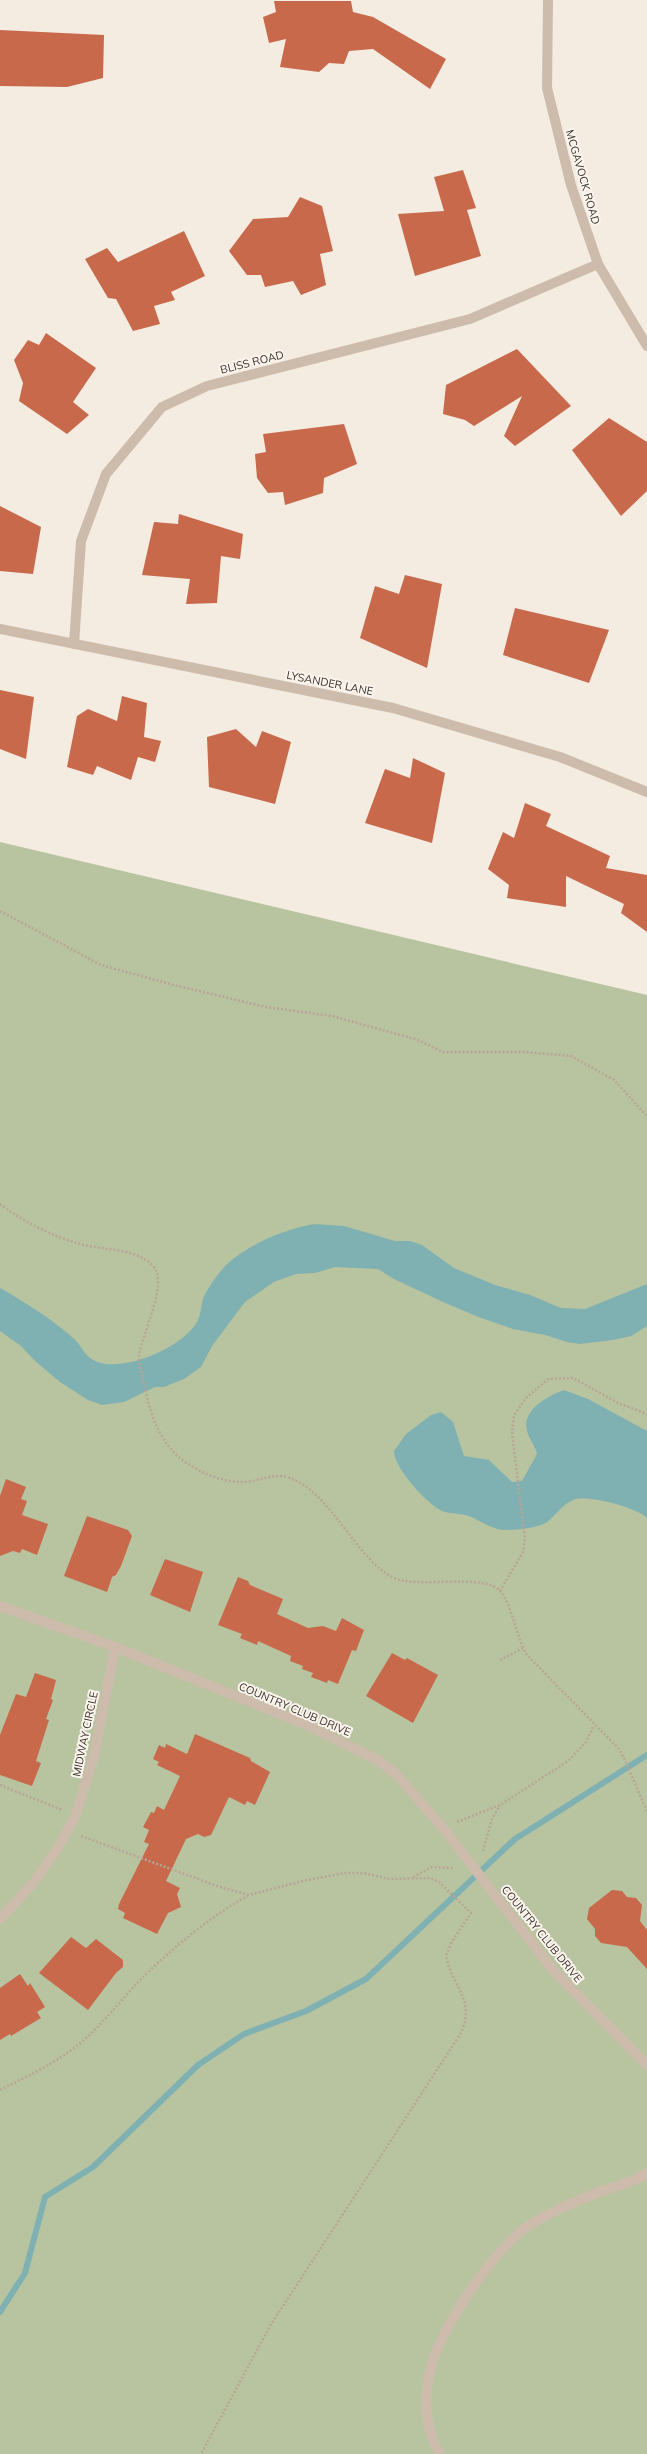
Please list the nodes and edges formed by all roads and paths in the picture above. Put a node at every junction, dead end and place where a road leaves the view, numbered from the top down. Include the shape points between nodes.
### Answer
1 (548, 0) edge
2 (598, 264) junction
3 (647, 346) edge
4 (0, 629) edge
5 (74, 644) junction
6 (647, 792) edge
7 (0, 912) edge
8 (647, 1116) edge
9 (0, 1204) edge
10 (647, 1414) edge
11 (500, 1591) junction
12 (0, 1606) edge
13 (115, 1647) junction
14 (523, 1648) junction
15 (500, 1660) dead end
16 (594, 1725) junction
17 (0, 1785) edge
18 (500, 1805) junction
19 (64, 1811) dead end
20 (647, 1812) edge
21 (444, 1828) junction
22 (79, 1836) dead end
23 (483, 1851) dead end
24 (458, 1868) dead end
25 (413, 1877) junction
26 (249, 1895) junction
27 (0, 1919) edge
28 (647, 2065) edge
29 (0, 2090) edge
30 (647, 2173) edge
31 (201, 2454) edge
32 (440, 2454) edge

1 - 2 street, MCGAVOCK ROAD via 547,88 571,184
2 - 3 street, MCGAVOCK ROAD
2 - 5 street, BLISS ROAD via 470,320 206,386 162,407 106,474 82,541
4 - 5 street, LYSANDER LANE
5 - 6 street, LYSANDER LANE via 392,708 560,757
7 - 8 path via 101,965 178,986 266,1007 332,1016 418,1040 443,1052 524,1052 571,1056 614,1080
9 - 11 path via 35,1226 80,1244 137,1256 154,1267 159,1279 158,1294 139,1358 147,1401 157,1428 183,1461 218,1479 242,1482 268,1476 292,1478 312,1493 378,1567 393,1578 418,1582 492,1585
10 - 11 path via 618,1403 573,1378 548,1379 527,1397 514,1415 512,1433 525,1538 523,1552
11 - 14 path
12 - 13 street, COUNTRY CLUB DRIVE
13 - 21 street, COUNTRY CLUB DRIVE via 322,1731 379,1761 396,1774
13 - 27 street, MIDWAY CIRCLE via 92,1766 75,1817 34,1882
14 - 15 path
14 - 16 path via 534,1663
16 - 18 path via 586,1742 568,1760
16 - 20 path via 615,1745 625,1760
17 - 19 path
18 - 21 path
18 - 23 path via 492,1818
21 - 28 street, COUNTRY CLUB DRIVE via 553,1970
22 - 26 path
24 - 25 path via 432,1867
25 - 26 path via 389,1879 363,1873 344,1873
25 - 31 path via 434,1879 467,1908 471,1916 451,1943 446,1956 466,2004 467,2014 461,2033 274,2320
26 - 29 path via 210,1920 154,1968 100,2025 74,2048 50,2064
30 - 32 street via 554,2210 529,2225 510,2242 474,2286 445,2334 429,2374 429,2430

